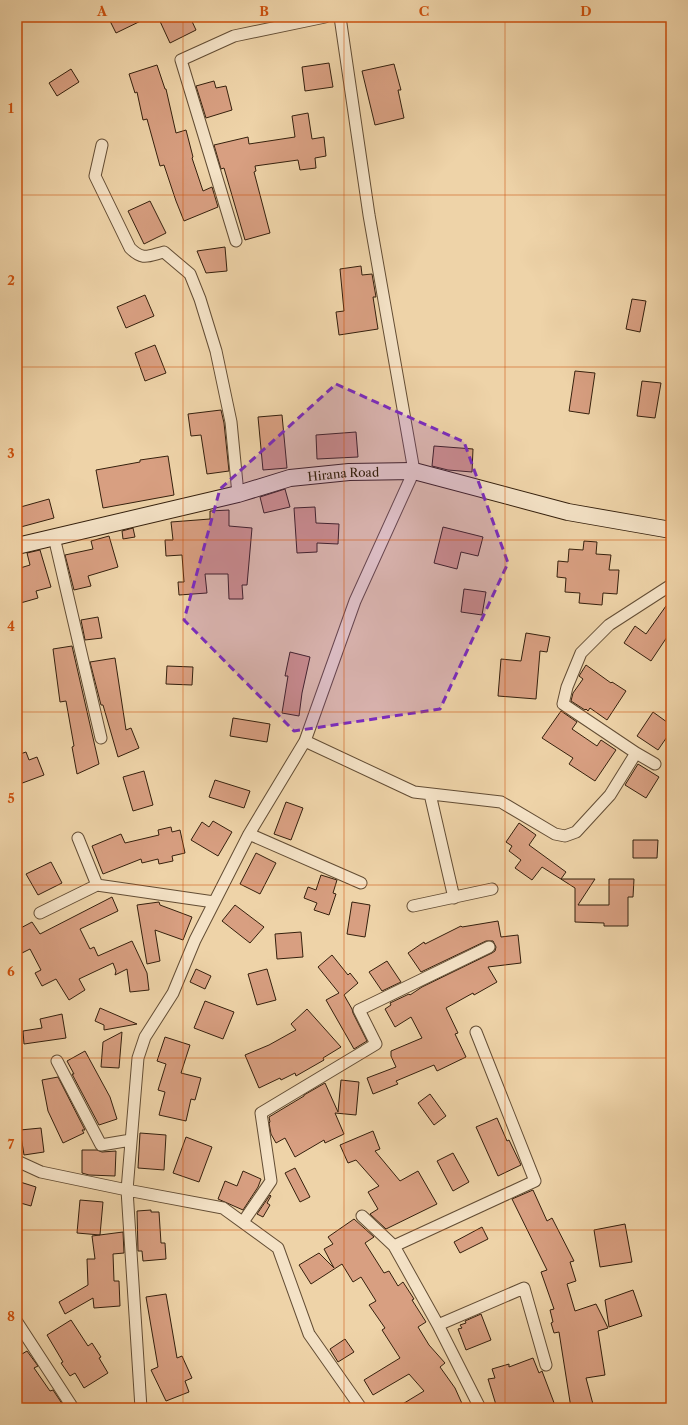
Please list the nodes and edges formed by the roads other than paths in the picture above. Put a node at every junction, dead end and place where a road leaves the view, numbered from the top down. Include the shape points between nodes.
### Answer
1 (325, 17) edge
2 (340, 17) edge
3 (102, 145) dead end
4 (236, 241) dead end
5 (414, 471) junction
6 (238, 494) junction
7 (671, 530) edge
8 (54, 537) junction
9 (17, 546) edge
10 (671, 585) edge
11 (100, 738) dead end
12 (305, 741) junction
13 (636, 753) junction
14 (655, 764) dead end
15 (430, 794) junction
16 (249, 834) junction
17 (78, 838) dead end
18 (362, 883) dead end
19 (97, 885) junction
20 (492, 889) dead end
21 (454, 898) junction
22 (214, 902) junction
23 (413, 906) dead end
24 (40, 913) dead end
25 (489, 947) dead end
26 (476, 1032) dead end
27 (57, 1061) dead end
28 (131, 1140) junction
29 (17, 1161) edge
30 (127, 1190) junction
31 (362, 1216) dead end
32 (243, 1222) junction
33 (394, 1246) junction
34 (17, 1322) edge
35 (438, 1326) junction
36 (546, 1365) dead end
37 (73, 1408) edge
38 (139, 1408) edge
39 (361, 1408) edge
40 (480, 1408) edge

1 - 4 street via 234,36 181,60
2 - 5 street via 368,215
3 - 6 street via 95,176 130,248 143,258 164,252 190,274 200,299 216,351 231,422
5 - 6 street, Hirana Road via 349,472 290,478
5 - 7 street, Hirana Road via 568,512
5 - 12 street via 355,601
6 - 8 street, Hirana Road
8 - 9 street, Hirana Road
8 - 11 street
10 - 13 street via 609,625 581,653 567,686 563,704
12 - 15 street via 414,792
12 - 16 street
13 - 14 street
13 - 15 street via 610,795 576,832 565,836 555,834 501,802
15 - 21 street
16 - 18 street
16 - 22 street
17 - 19 street
19 - 22 street
19 - 24 street
20 - 21 street
21 - 23 street
22 - 28 street via 173,993 145,1037 138,1058
25 - 32 street via 359,1010 376,1044 261,1113 271,1181
26 - 33 street via 535,1181
27 - 28 street via 101,1145
28 - 30 street
29 - 30 street via 42,1172
30 - 32 street via 223,1208
30 - 38 street
31 - 33 street
32 - 39 street via 278,1248 310,1334
33 - 35 street
34 - 37 street
35 - 36 street via 524,1288
35 - 40 street

